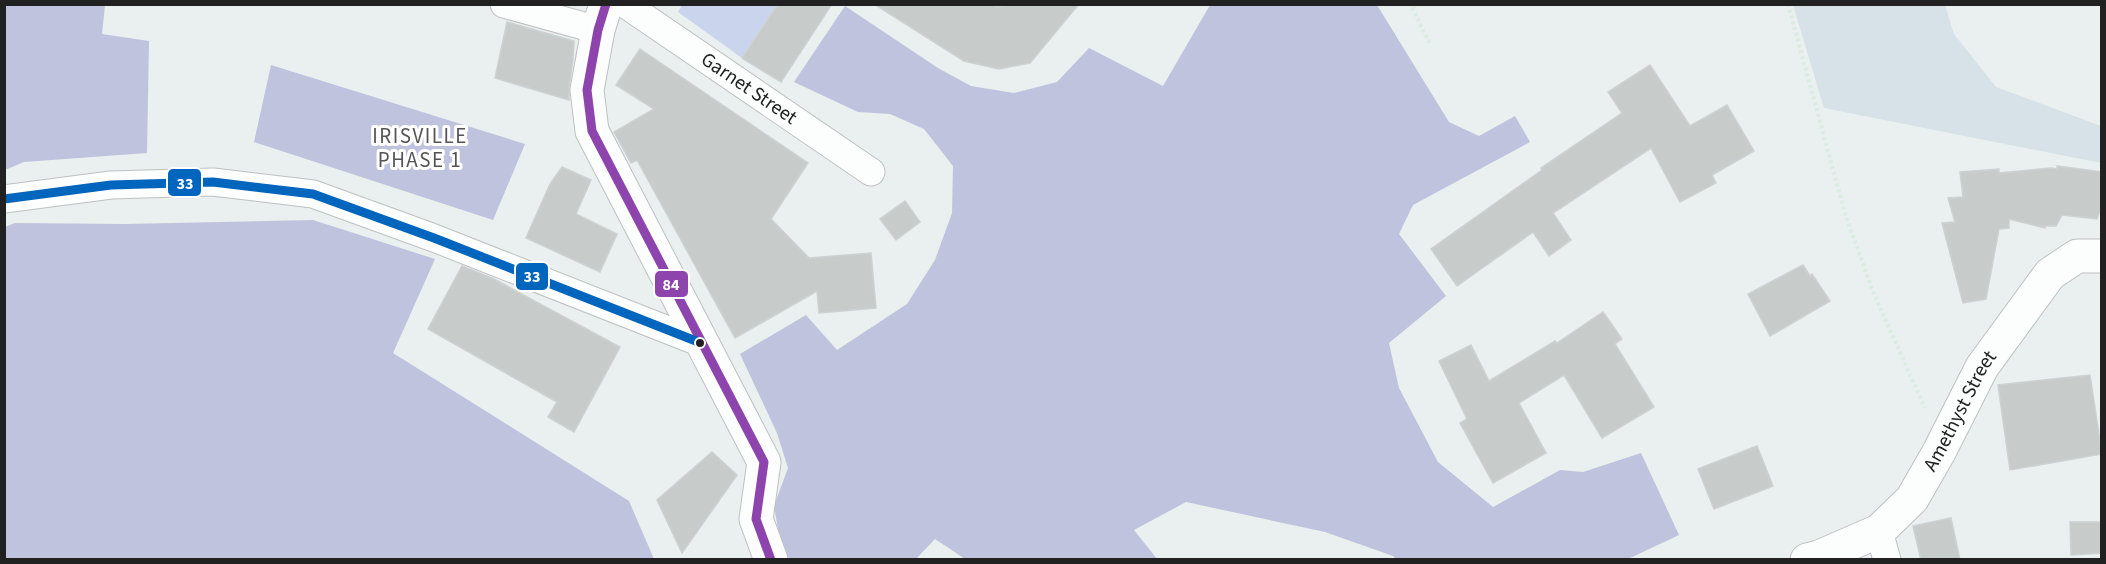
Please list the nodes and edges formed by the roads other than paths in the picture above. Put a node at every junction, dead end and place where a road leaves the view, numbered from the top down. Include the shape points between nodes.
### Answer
1 (504, 4) edge
2 (626, 4) edge
3 (602, 17) edge
4 (871, 172) dead end
5 (4, 199) edge
6 (2102, 256) edge
7 (700, 343) junction
8 (1883, 545) edge
9 (771, 560) edge
10 (1807, 560) edge

1 - 3 street
2 - 4 street, Garnet Street
3 - 7 street via 587,90 592,131
5 - 7 street via 111,185 213,182 313,194
6 - 8 street, Amethyst Street via 2077,255 2050,274 1982,367 1939,452
7 - 9 street via 764,462 756,519
8 - 10 street, Amethyst Street

